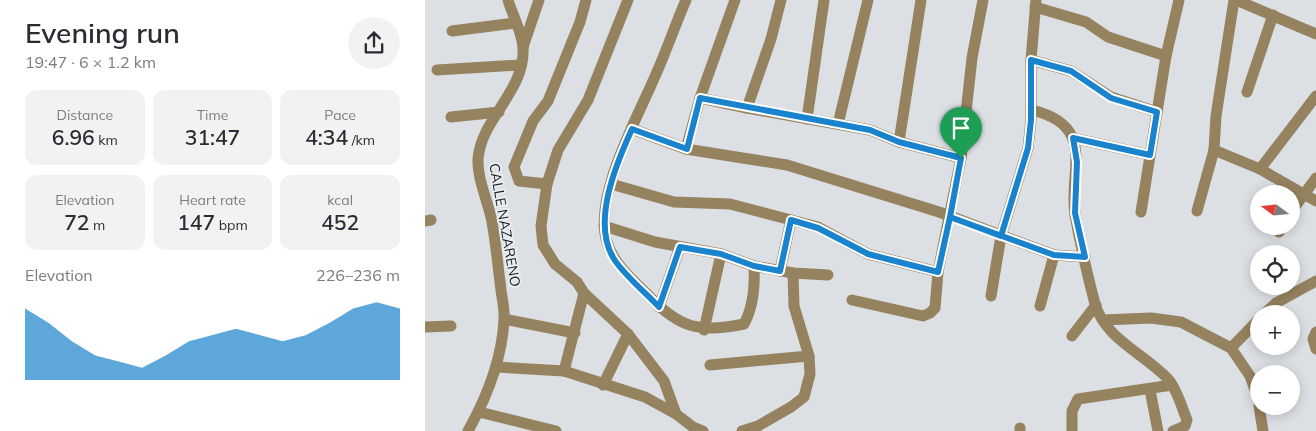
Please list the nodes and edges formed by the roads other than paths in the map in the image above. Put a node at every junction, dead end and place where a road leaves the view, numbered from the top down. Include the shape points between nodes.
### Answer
1 (508, 0) edge
2 (539, 0) edge
3 (586, 0) edge
4 (628, 0) edge
5 (686, 0) edge
6 (735, 0) edge
7 (781, 0) edge
8 (824, 0) edge
9 (868, 0) edge
10 (921, 0) edge
11 (983, 0) edge
12 (1179, 0) edge
13 (1235, 0) edge
14 (1035, 3) edge
15 (1273, 15) junction
16 (515, 23) junction
17 (452, 31) dead end
18 (1316, 34) edge
19 (523, 47) junction
20 (1167, 56) junction
21 (1031, 60) junction
22 (520, 65) junction
23 (437, 70) dead end
24 (1247, 92) dead end
25 (1316, 96) edge
26 (700, 98) junction
27 (747, 108) junction
28 (1031, 110) junction
29 (499, 112) junction
30 (1157, 112) junction
31 (451, 117) dead end
32 (807, 119) junction
33 (838, 124) junction
34 (632, 129) junction
35 (1073, 138) junction
36 (899, 142) junction
37 (687, 149) junction
38 (1214, 150) junction
39 (1150, 155) junction
40 (961, 158) junction
41 (1260, 169) junction
42 (1316, 178) edge
43 (547, 184) junction
44 (611, 184) junction
45 (1304, 194) junction
46 (1300, 200) edge
47 (1316, 201) edge
48 (1197, 211) dead end
49 (1141, 212) dead end
50 (950, 217) junction
51 (791, 220) junction
52 (604, 226) junction
53 (1001, 236) junction
54 (680, 247) junction
55 (721, 254) junction
56 (1054, 255) junction
57 (1085, 257) junction
58 (754, 266) junction
59 (780, 271) junction
60 (938, 272) junction
61 (793, 273) junction
62 (828, 275) dead end
63 (1316, 281) edge
64 (584, 293) junction
65 (991, 296) dead end
66 (853, 300) dead end
67 (1274, 305) edge
68 (1039, 306) dead end
69 (1096, 306) junction
70 (659, 307) junction
71 (505, 319) junction
72 (1103, 320) junction
73 (451, 326) dead end
74 (425, 327) edge
75 (1250, 328) edge
76 (704, 330) junction
77 (1316, 332) edge
78 (575, 333) junction
79 (628, 334) junction
80 (1073, 336) dead end
81 (1231, 348) junction
82 (1316, 350) edge
83 (809, 356) junction
84 (710, 365) dead end
85 (497, 367) junction
86 (564, 371) junction
87 (1250, 376) edge
88 (603, 385) junction
89 (1172, 385) junction
90 (1150, 390) junction
91 (479, 412) junction
92 (676, 414) junction
93 (1260, 415) edge
94 (469, 431) edge
95 (556, 431) edge
96 (703, 431) edge
97 (742, 431) edge
98 (1073, 431) edge
99 (1159, 431) edge
100 (1173, 431) edge
101 (1263, 431) edge

1 - 16 street, CALLE NAZARENO
2 - 19 street
3 - 43 street via 548,101 533,121 514,167 519,181
4 - 43 street via 588,100 557,150
5 - 34 street
6 - 26 street
7 - 27 street
8 - 32 street
9 - 33 street
10 - 36 street
11 - 40 street via 972,58
12 - 20 street
13 - 15 street
13 - 38 street via 1216,116
14 - 20 street via 1086,22 1108,38
14 - 21 street
15 - 18 street
15 - 24 street
16 - 17 street
16 - 19 street, CALLE NAZARENO
19 - 22 street, CALLE NAZARENO
20 - 30 street
21 - 28 street
21 - 30 street via 1071,71 1111,98
22 - 23 street
22 - 29 street, CALLE NAZARENO via 512,93
25 - 41 street
26 - 27 street
26 - 37 street
27 - 32 street
28 - 35 street via 1046,113 1062,124
28 - 53 street via 1028,148
29 - 31 street
29 - 71 street, CALLE NAZARENO via 481,145 478,158 493,228
30 - 39 street
32 - 33 street
33 - 36 street via 870,130
34 - 37 street
34 - 44 street
35 - 39 street
35 - 57 street via 1077,162 1075,213
36 - 40 street
37 - 50 street via 787,165
38 - 41 street
38 - 48 street
39 - 49 street
40 - 50 street
41 - 45 street
42 - 45 street
43 - 64 street via 541,226 543,245 555,264 577,282
44 - 51 street via 674,202 730,204
44 - 52 street
45 - 46 street
45 - 47 street
50 - 53 street
50 - 60 street
51 - 59 street
51 - 60 street via 818,228 868,254
52 - 54 street
52 - 70 street via 614,259
53 - 56 street
53 - 65 street
54 - 55 street
54 - 70 street
55 - 58 street
55 - 76 street
56 - 57 street
56 - 68 street
57 - 69 street
58 - 59 street
58 - 76 street via 752,303 744,324
59 - 61 street
60 - 66 street via 935,308 923,316
61 - 62 street
61 - 83 street via 793,306
63 - 67 street
64 - 78 street
64 - 79 street
69 - 72 street
69 - 80 street
70 - 76 street via 679,322
71 - 78 street
71 - 85 street, CALLE NAZARENO
72 - 81 street via 1151,318 1181,322
72 - 89 street via 1120,342 1153,364
73 - 74 street
75 - 81 street
77 - 82 street via 1313,339
78 - 86 street
79 - 88 street
79 - 92 street via 664,381
81 - 87 street
83 - 84 street
83 - 97 street via 804,397 791,408
85 - 86 street
85 - 91 street, CALLE NAZARENO
86 - 88 street
88 - 92 street via 645,397
89 - 90 street
89 - 100 street via 1187,420 1185,426
90 - 98 street via 1078,399 1072,411
90 - 99 street
91 - 94 street, CALLE NAZARENO
91 - 95 street
92 - 96 street
93 - 101 street

